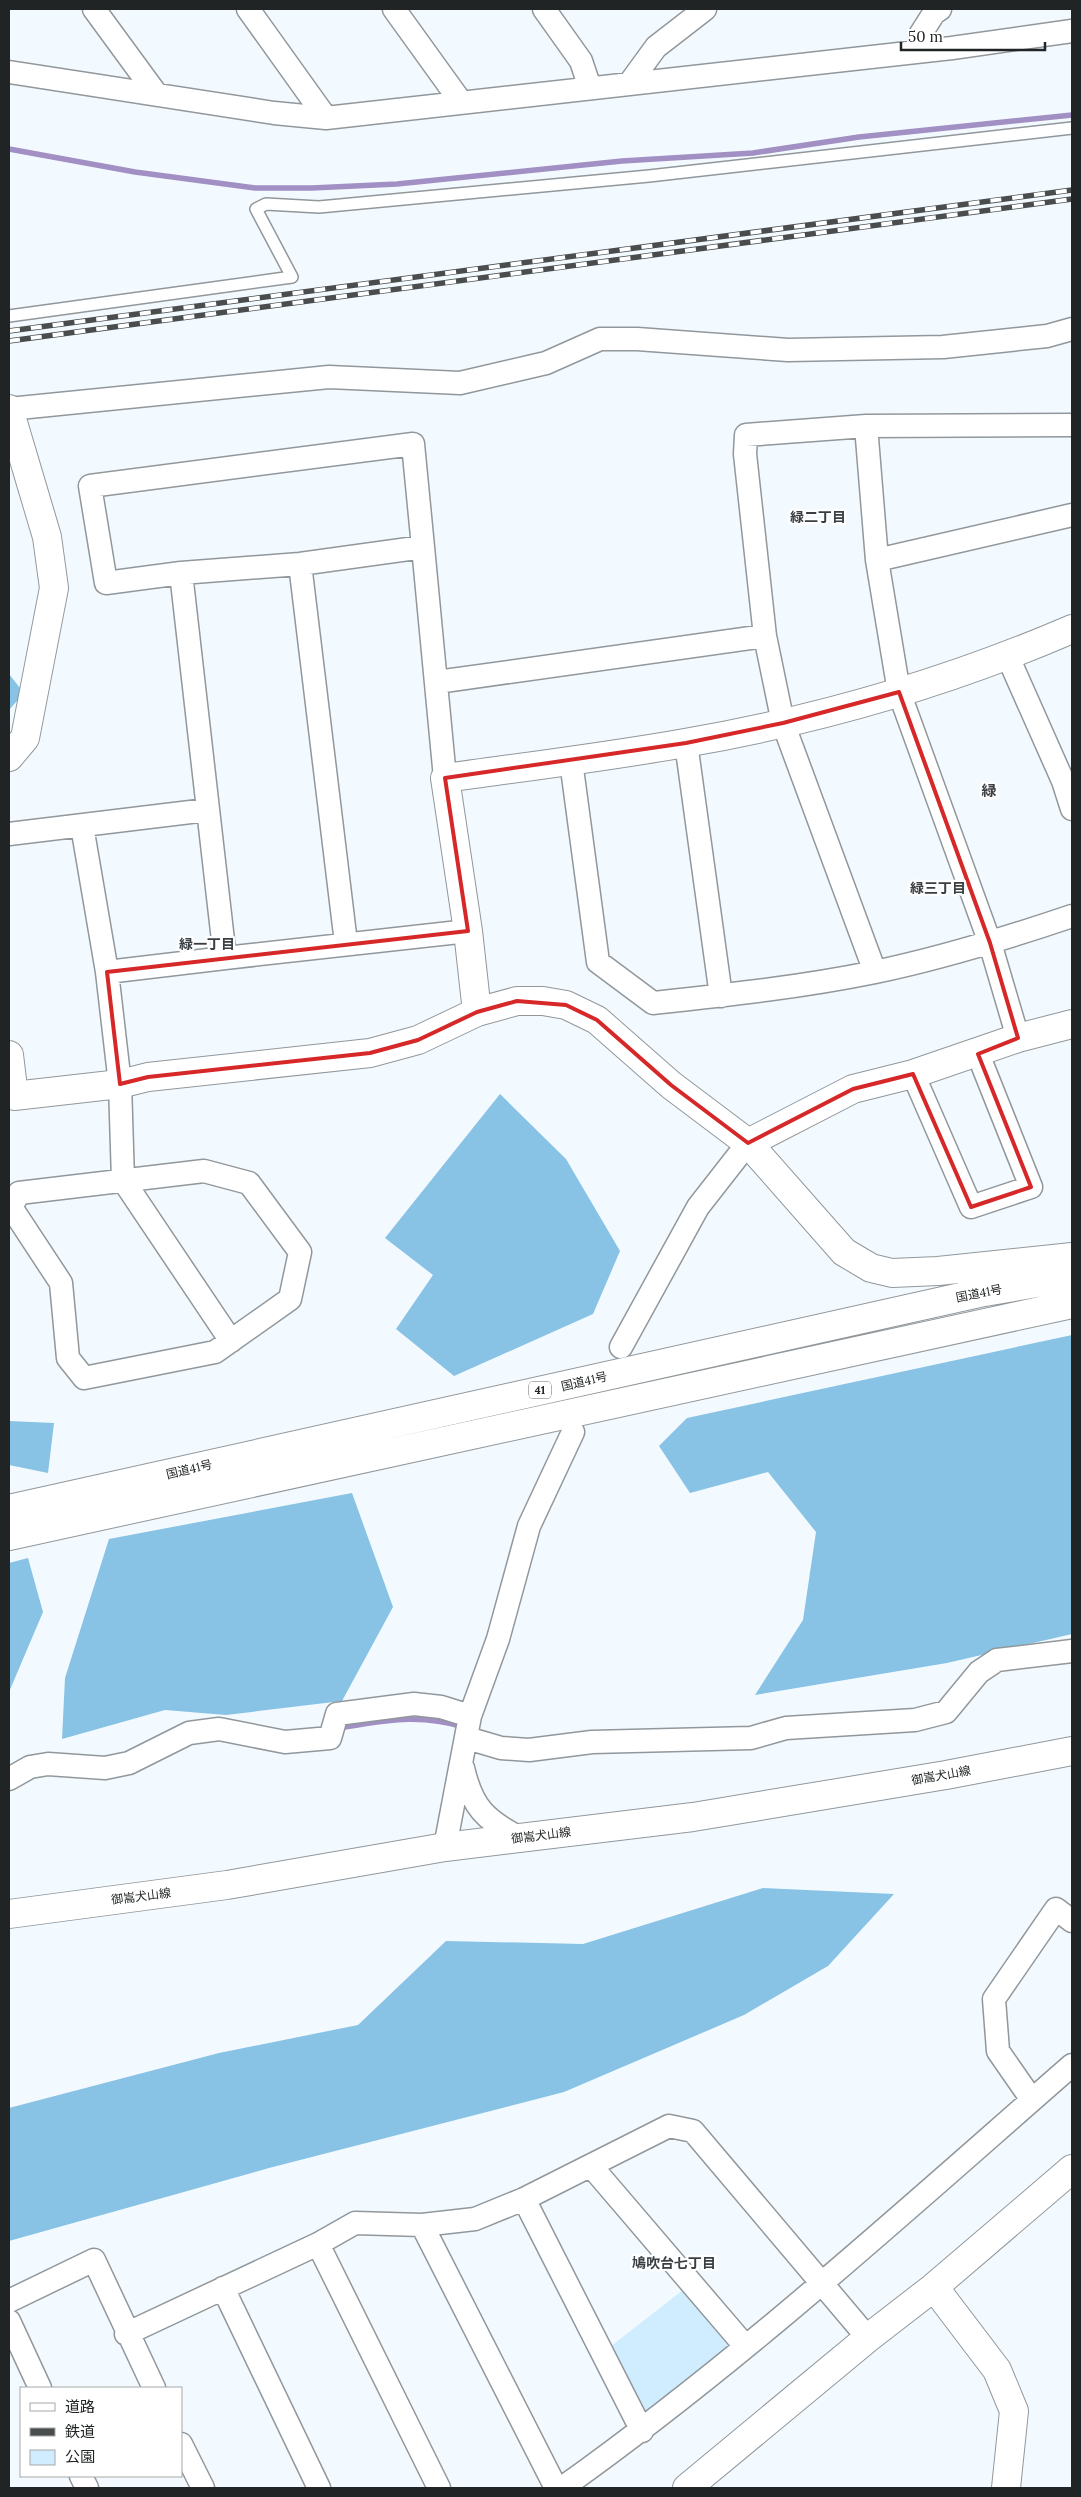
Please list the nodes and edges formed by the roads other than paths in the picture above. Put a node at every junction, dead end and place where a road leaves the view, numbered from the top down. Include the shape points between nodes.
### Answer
1 (94, 9) edge
2 (248, 9) edge
3 (394, 9) edge
4 (544, 9) edge
5 (940, 9) edge
6 (700, 10) edge
7 (1072, 31) edge
8 (922, 51) junction
9 (9, 72) edge
10 (629, 84) junction
11 (590, 88) junction
12 (157, 95) junction
13 (461, 102) junction
14 (326, 118) junction
15 (1072, 128) edge
16 (9, 316) edge
17 (1072, 329) edge
18 (9, 409) edge
19 (1072, 425) edge
20 (866, 426) junction
21 (1072, 515) edge
22 (423, 547) junction
23 (877, 560) junction
24 (300, 564) junction
25 (181, 574) junction
26 (1072, 629) edge
27 (765, 636) junction
28 (1008, 657) junction
29 (436, 682) junction
30 (899, 692) junction
31 (783, 723) junction
32 (686, 743) junction
33 (14, 746) edge
34 (571, 761) junction
35 (446, 778) junction
36 (1072, 809) edge
37 (207, 810) junction
38 (82, 826) junction
39 (9, 834) edge
40 (1072, 916) edge
41 (468, 931) junction
42 (346, 943) junction
43 (990, 943) junction
44 (225, 958) junction
45 (107, 972) junction
46 (875, 972) junction
47 (721, 996) junction
48 (477, 1012) junction
49 (1072, 1024) edge
50 (1018, 1038) junction
51 (978, 1054) junction
52 (9, 1055) edge
53 (913, 1074) junction
54 (120, 1084) junction
55 (748, 1142) junction
56 (123, 1180) junction
57 (1072, 1257) edge
58 (1072, 1277) edge
59 (1072, 1304) edge
60 (230, 1341) junction
61 (621, 1347) dead end
62 (573, 1432) dead end
63 (9, 1509) edge
64 (9, 1536) edge
65 (1072, 1651) edge
66 (470, 1716) junction
67 (467, 1738) junction
68 (1072, 1751) edge
69 (462, 1762) junction
70 (9, 1779) edge
71 (520, 1838) junction
72 (445, 1847) junction
73 (9, 1914) edge
74 (1072, 1921) edge
75 (1072, 2065) edge
76 (1032, 2100) junction
77 (592, 2166) junction
78 (1072, 2169) edge
79 (524, 2199) junction
80 (422, 2225) junction
81 (318, 2244) junction
82 (821, 2284) junction
83 (934, 2287) junction
84 (223, 2288) junction
85 (9, 2301) edge
86 (9, 2321) edge
87 (126, 2334) junction
88 (868, 2338) junction
89 (745, 2346) junction
90 (40, 2387) edge
91 (153, 2387) edge
92 (642, 2431) junction
93 (182, 2446) edge
94 (203, 2488) edge
95 (319, 2488) edge
96 (439, 2488) edge
97 (556, 2488) edge
98 (562, 2488) edge
99 (687, 2488) edge
100 (1006, 2488) edge

1 - 12 street
2 - 14 street
3 - 13 street
4 - 11 street via 581,61
5 - 8 street via 920,35
6 - 10 street via 656,47
7 - 8 street
8 - 10 street
9 - 12 street
10 - 11 street
11 - 13 street
12 - 14 street
13 - 14 street
15 - 16 lane via 648,176 348,205 266,204 256,209 292,277
17 - 18 street via 1047,336 943,347 788,350 600,339 546,363 460,383 329,377
18 - 33 main road via 47,537 54,588
19 - 20 street
20 - 23 street
20 - 27 street via 746,435 745,454
21 - 23 street
22 - 24 street
22 - 25 street via 413,444 90,486 106,584
22 - 29 street
23 - 30 street
24 - 25 street
24 - 42 street
25 - 37 street
26 - 28 main road
27 - 29 street
27 - 31 street
28 - 30 main road
28 - 36 street via 1063,781
29 - 35 street
30 - 31 main road
30 - 43 street
31 - 32 main road
31 - 46 street
32 - 34 main road
32 - 47 street
34 - 35 main road
34 - 47 street via 598,962 653,1003
35 - 41 main road
37 - 38 street
37 - 44 street
38 - 39 street
38 - 45 street
40 - 43 street
41 - 42 street
41 - 48 main road
42 - 44 street
43 - 46 street
43 - 50 street
44 - 45 street
45 - 54 street
46 - 47 street
48 - 54 main road via 418,1040 370,1053 148,1077
48 - 55 main road via 517,1001 566,1005 597,1020 671,1085
49 - 50 main road
50 - 51 main road
51 - 53 main road
51 - 53 street via 1031,1187 971,1207
52 - 54 main road via 14,1096
53 - 55 main road via 853,1089
54 - 56 street
55 - 57 main road via 840,1247 871,1268 892,1273 938,1271
55 - 61 street via 698,1207
56 - 60 street
56 - 60 street via 204,1171 249,1183 300,1252 290,1299
56 - 60 street via 18,1193 11,1207 61,1283 68,1358 84,1378 215,1352
58 - 63 main road, 国道41号 / 41 via 979,1293
59 - 64 main road, 41
62 - 66 street via 529,1526 498,1639
65 - 67 street via 997,1660 979,1672 946,1712 915,1720 786,1728 751,1738 592,1742 529,1750 501,1748
66 - 67 street
66 - 70 street via 441,1707 414,1704 336,1714 330,1738 285,1742 219,1729 189,1733 129,1762 105,1768 48,1764 30,1767
67 - 69 street
68 - 71 main road, 御嵩犬山線 via 693,1817
69 - 71 street via 468,1792 478,1806 494,1825
69 - 72 street
71 - 72 main road, 御嵩犬山線
72 - 73 main road, 御嵩犬山線 via 227,1885
74 - 76 street via 1056,1909 994,1999 998,2051
75 - 76 street
76 - 82 street
77 - 79 street
77 - 82 street via 669,2126 693,2131
77 - 89 street
78 - 83 main road
79 - 80 street via 475,2219
79 - 92 street
80 - 81 street via 355,2223
80 - 97 street
81 - 84 street
81 - 96 street
82 - 88 street
82 - 89 street
83 - 88 main road
83 - 100 main road via 997,2370 1014,2411
84 - 87 street
84 - 95 street
85 - 87 street via 94,2260
86 - 90 street
87 - 91 street
88 - 99 main road
89 - 92 street
92 - 98 street
93 - 94 street

